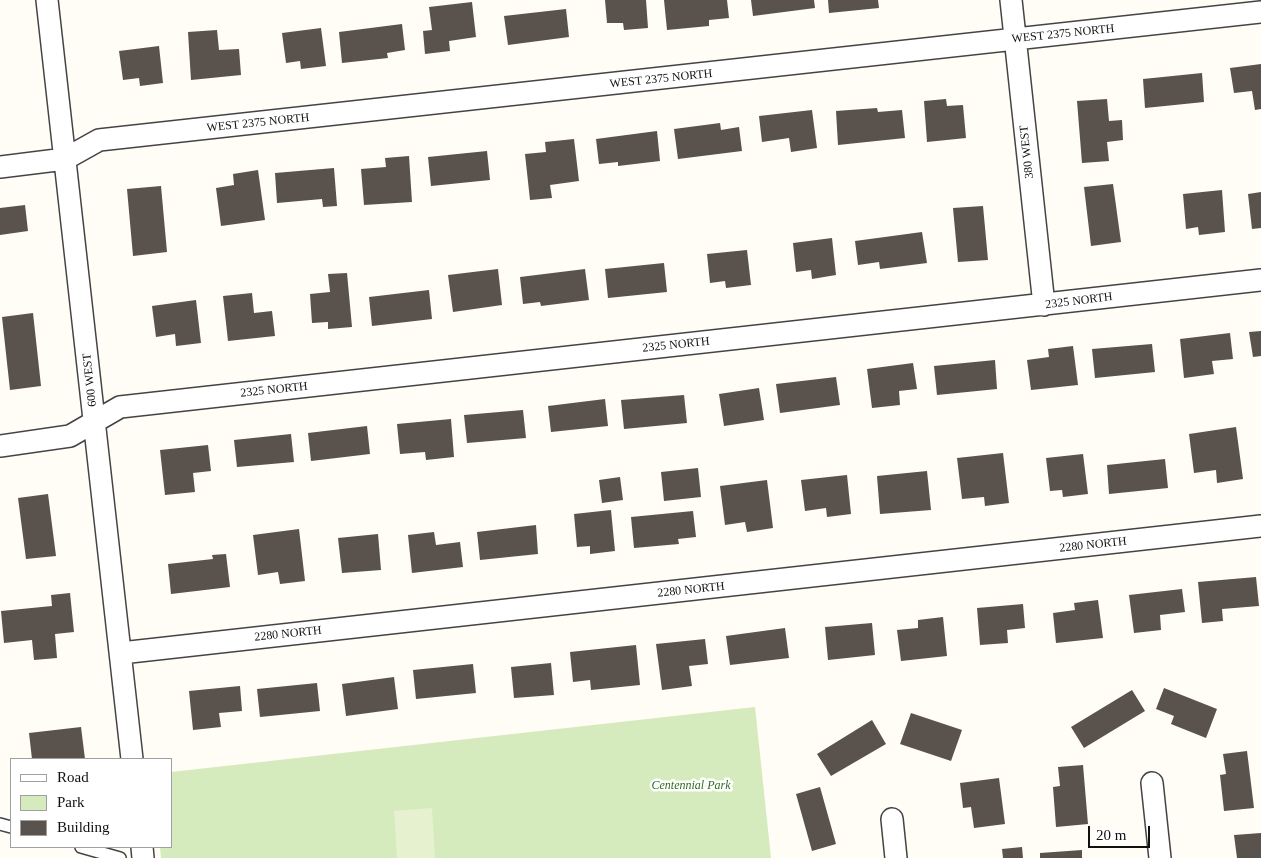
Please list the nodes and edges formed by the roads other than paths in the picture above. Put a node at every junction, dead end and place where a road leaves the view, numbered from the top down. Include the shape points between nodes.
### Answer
1 (47, 0) edge
2 (1011, 0) edge
3 (1261, 12) edge
4 (1015, 40) junction
5 (65, 160) junction
6 (0, 167) edge
7 (1261, 280) edge
8 (1044, 304) junction
9 (95, 422) junction
10 (0, 446) edge
11 (1261, 526) edge
12 (121, 653) junction
13 (132, 758) edge
14 (1152, 783) dead end
15 (892, 819) dead end
16 (85, 848) edge
17 (120, 858) edge
18 (896, 858) edge
19 (1160, 858) edge

1 - 5 street, 600 WEST
2 - 4 street, 380 WEST
3 - 4 street, WEST 2375 NORTH
4 - 5 street, WEST 2375 NORTH via 99,140
4 - 8 street, 380 WEST
5 - 6 street
5 - 9 street, 600 WEST
7 - 8 street, 2325 NORTH
8 - 9 street, 2325 NORTH via 120,407
9 - 10 street, 2325 NORTH via 70,436
9 - 12 street, 600 WEST
11 - 12 street, 2280 NORTH
12 - 13 street, 600 WEST
14 - 19 street
15 - 18 street
16 - 17 lane

